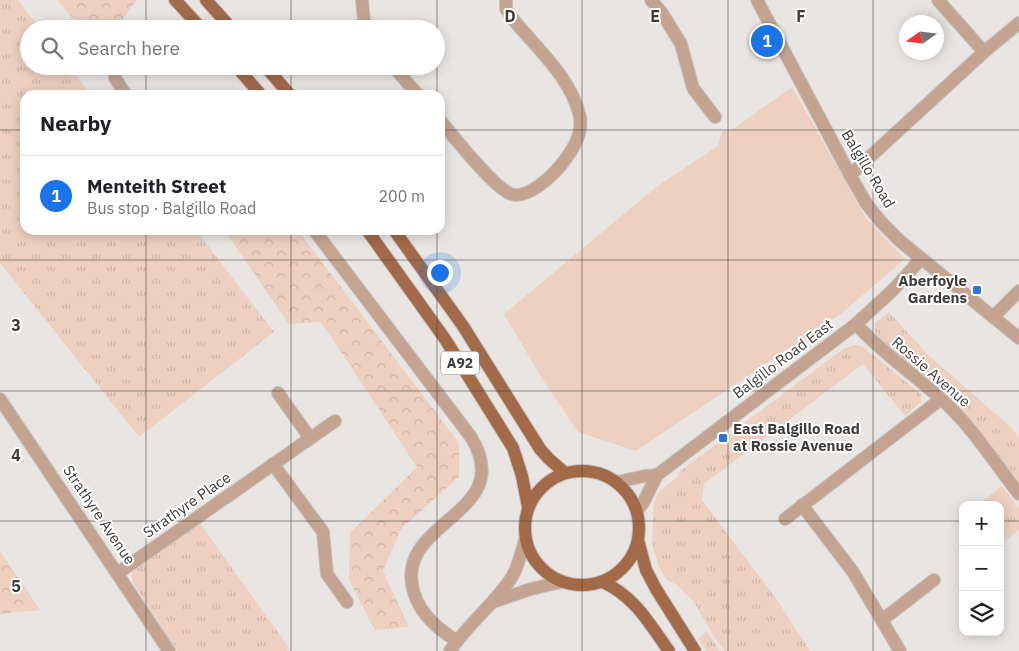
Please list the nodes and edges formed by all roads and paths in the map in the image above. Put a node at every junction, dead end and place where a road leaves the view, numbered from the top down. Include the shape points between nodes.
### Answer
1 (175, 0) edge
2 (206, 0) edge
3 (362, 0) edge
4 (506, 0) edge
5 (651, 0) edge
6 (756, 0) edge
7 (938, 0) edge
8 (194, 20) edge
9 (224, 20) edge
10 (364, 20) edge
11 (1019, 22) edge
12 (984, 52) junction
13 (115, 75) edge
14 (244, 75) edge
15 (273, 75) edge
16 (401, 75) edge
17 (123, 90) edge
18 (257, 90) edge
19 (286, 90) edge
20 (414, 90) edge
21 (715, 117) dead end
22 (445, 126) edge
23 (850, 175) junction
24 (318, 235) edge
25 (371, 235) edge
26 (398, 235) edge
27 (921, 259) junction
28 (1019, 291) edge
29 (992, 317) junction
30 (856, 324) junction
31 (1019, 338) edge
32 (278, 393) dead end
33 (0, 398) edge
34 (941, 399) junction
35 (335, 421) dead end
36 (310, 438) junction
37 (274, 464) junction
38 (565, 473) junction
39 (657, 476) junction
40 (617, 482) junction
41 (1019, 494) edge
42 (802, 505) junction
43 (528, 507) junction
44 (637, 511) junction
45 (785, 519) dead end
46 (525, 540) junction
47 (638, 540) junction
48 (118, 573) junction
49 (934, 580) dead end
50 (561, 582) junction
51 (603, 582) junction
52 (347, 602) dead end
53 (494, 602) junction
54 (882, 620) junction
55 (453, 646) edge
56 (169, 651) edge
57 (668, 651) edge
58 (696, 651) edge
59 (900, 651) edge

1 - 8 main road
2 - 9 main road
3 - 10 street
4 - 22 street via 506,9 512,18 567,84 580,118 577,141 553,175 528,192 512,194 496,184
5 - 21 street via 682,44 693,88
6 - 23 street, Balgillo Road
7 - 12 street
11 - 12 street
12 - 23 street
13 - 17 street
14 - 18 main road
15 - 19 main road
16 - 20 street
23 - 27 street, Balgillo Road via 881,222
24 - 55 street via 478,449 482,464 476,492 421,546 411,571 411,584 424,612
25 - 43 main road, A92 via 444,339 513,448
26 - 38 main road, A92 via 462,326 540,449
27 - 29 street, Balgillo Road
27 - 30 street, Balgillo Road East
28 - 29 street
29 - 31 street, Balgillo Road
30 - 34 street, Rossie Avenue via 870,340
30 - 39 street, Balgillo Road East
32 - 36 street
33 - 48 street, Strathyre Avenue
34 - 41 street, Rossie Avenue via 962,420
34 - 42 street
35 - 36 street, Strathyre Place
36 - 37 street, Strathyre Place
37 - 48 street, Strathyre Place
37 - 52 street via 323,532 327,574
38 - 40 main road, A92 via 583,470
38 - 43 main road, A92 via 542,486
39 - 40 street
39 - 44 street, Balgillo Road East
40 - 44 main road, A92
42 - 45 street
42 - 54 street via 853,572
43 - 46 main road, A92
44 - 47 main road, A92
46 - 50 main road, A92 via 538,565
46 - 53 street via 511,579
47 - 51 main road, A92 via 626,565
47 - 58 main road, A92 via 646,570
48 - 56 street, Strathyre Avenue
49 - 54 street
50 - 51 main road, A92 via 589,585
50 - 53 street
51 - 57 main road via 634,604
53 - 55 street via 470,624
54 - 59 street

